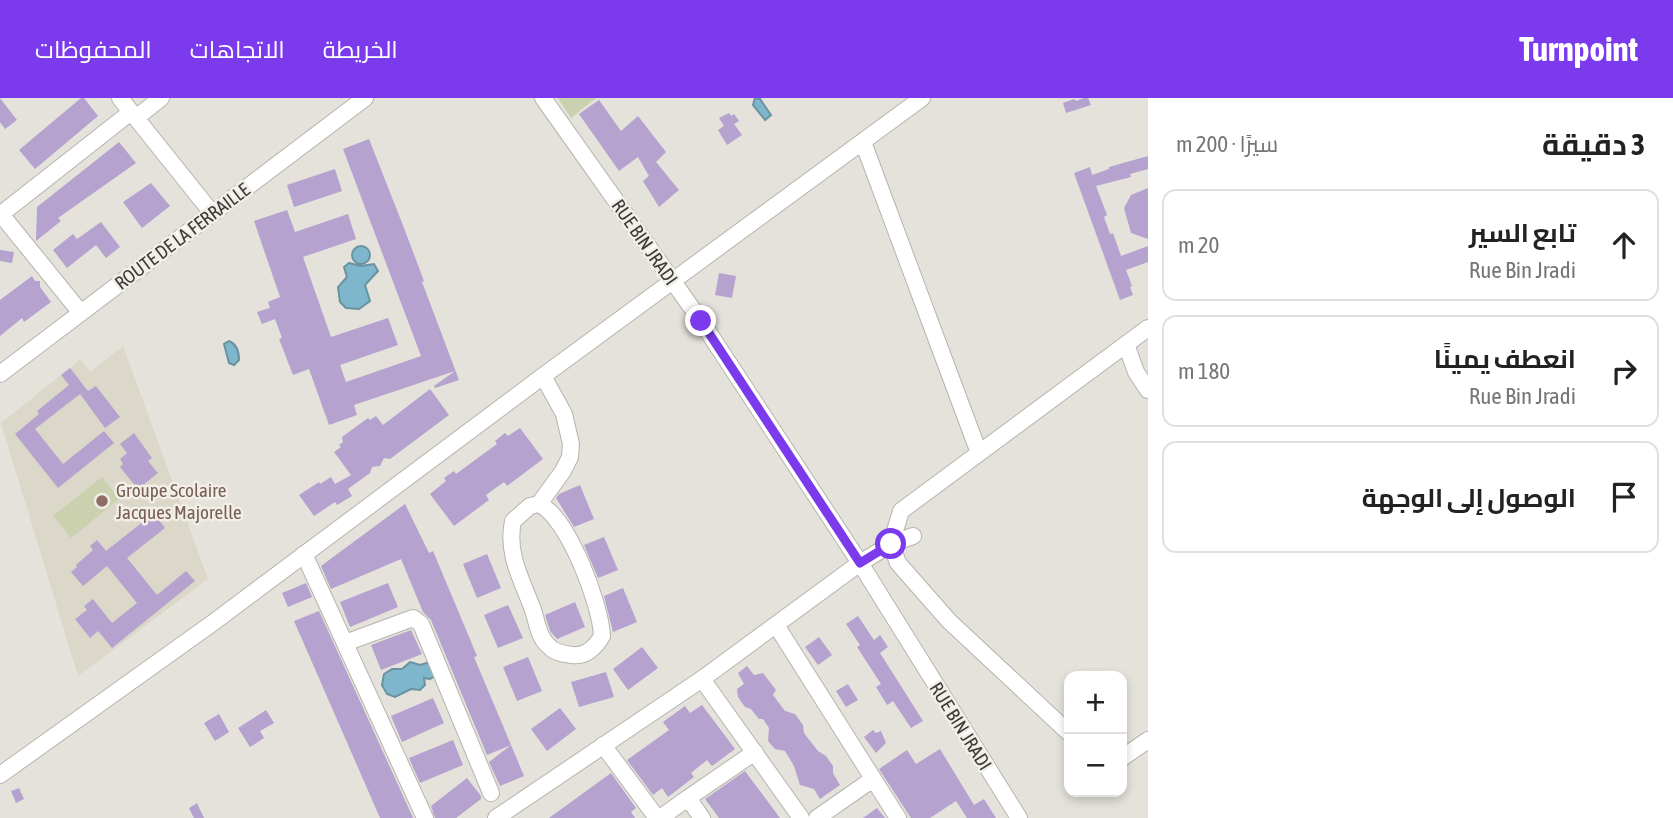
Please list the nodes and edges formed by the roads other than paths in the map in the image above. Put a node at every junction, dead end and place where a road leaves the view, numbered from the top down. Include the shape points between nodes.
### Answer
1 (120, 98) edge
2 (161, 98) edge
3 (365, 98) edge
4 (543, 98) edge
5 (922, 98) edge
6 (134, 115) junction
7 (863, 142) junction
8 (212, 213) junction
9 (0, 214) edge
10 (672, 281) junction
11 (81, 313) junction
12 (1148, 328) edge
13 (1126, 344) junction
14 (0, 374) edge
15 (542, 376) junction
16 (1148, 390) edge
17 (979, 453) junction
18 (539, 504) junction
19 (913, 536) dead end
20 (891, 544) junction
21 (304, 554) junction
22 (860, 563) junction
23 (776, 625) junction
24 (345, 643) junction
25 (702, 679) junction
26 (1064, 728) edge
27 (1148, 740) edge
28 (603, 745) junction
29 (755, 752) junction
30 (1127, 755) edge
31 (0, 775) edge
32 (873, 779) junction
33 (491, 793) dead end
34 (688, 798) junction
35 (425, 818) edge
36 (496, 818) edge
37 (659, 818) edge
38 (702, 818) edge
39 (801, 818) edge
40 (817, 818) edge
41 (898, 818) edge
42 (1019, 818) edge

1 - 6 street
2 - 6 street
3 - 8 street, ROUTE DE LA FERRAILLE
4 - 10 street, RUE BIN JRADI
5 - 7 street
6 - 8 street
6 - 9 street
7 - 10 street
7 - 17 street
8 - 11 street, ROUTE DE LA FERRAILLE
9 - 11 street
10 - 15 street
10 - 22 street, RUE BIN JRADI
11 - 14 street, ROUTE DE LA FERRAILLE
12 - 13 street
13 - 16 street
13 - 17 street
15 - 18 street via 564,414 571,444 564,471
15 - 21 street
17 - 20 street via 901,511
18 - 18 street via 513,521 514,563 539,634 553,650 580,656 590,652 602,636 598,607 564,529 548,508
19 - 20 street
20 - 22 street
20 - 26 street via 898,563 949,621
21 - 24 street
21 - 31 street
22 - 23 street
22 - 42 street, RUE BIN JRADI
23 - 25 street
23 - 32 street
24 - 33 street via 417,619
24 - 35 street
25 - 28 street
25 - 29 street
27 - 30 street
28 - 36 street
28 - 37 street
29 - 34 street
29 - 39 street
32 - 40 street
32 - 41 street
34 - 37 street
34 - 38 street

